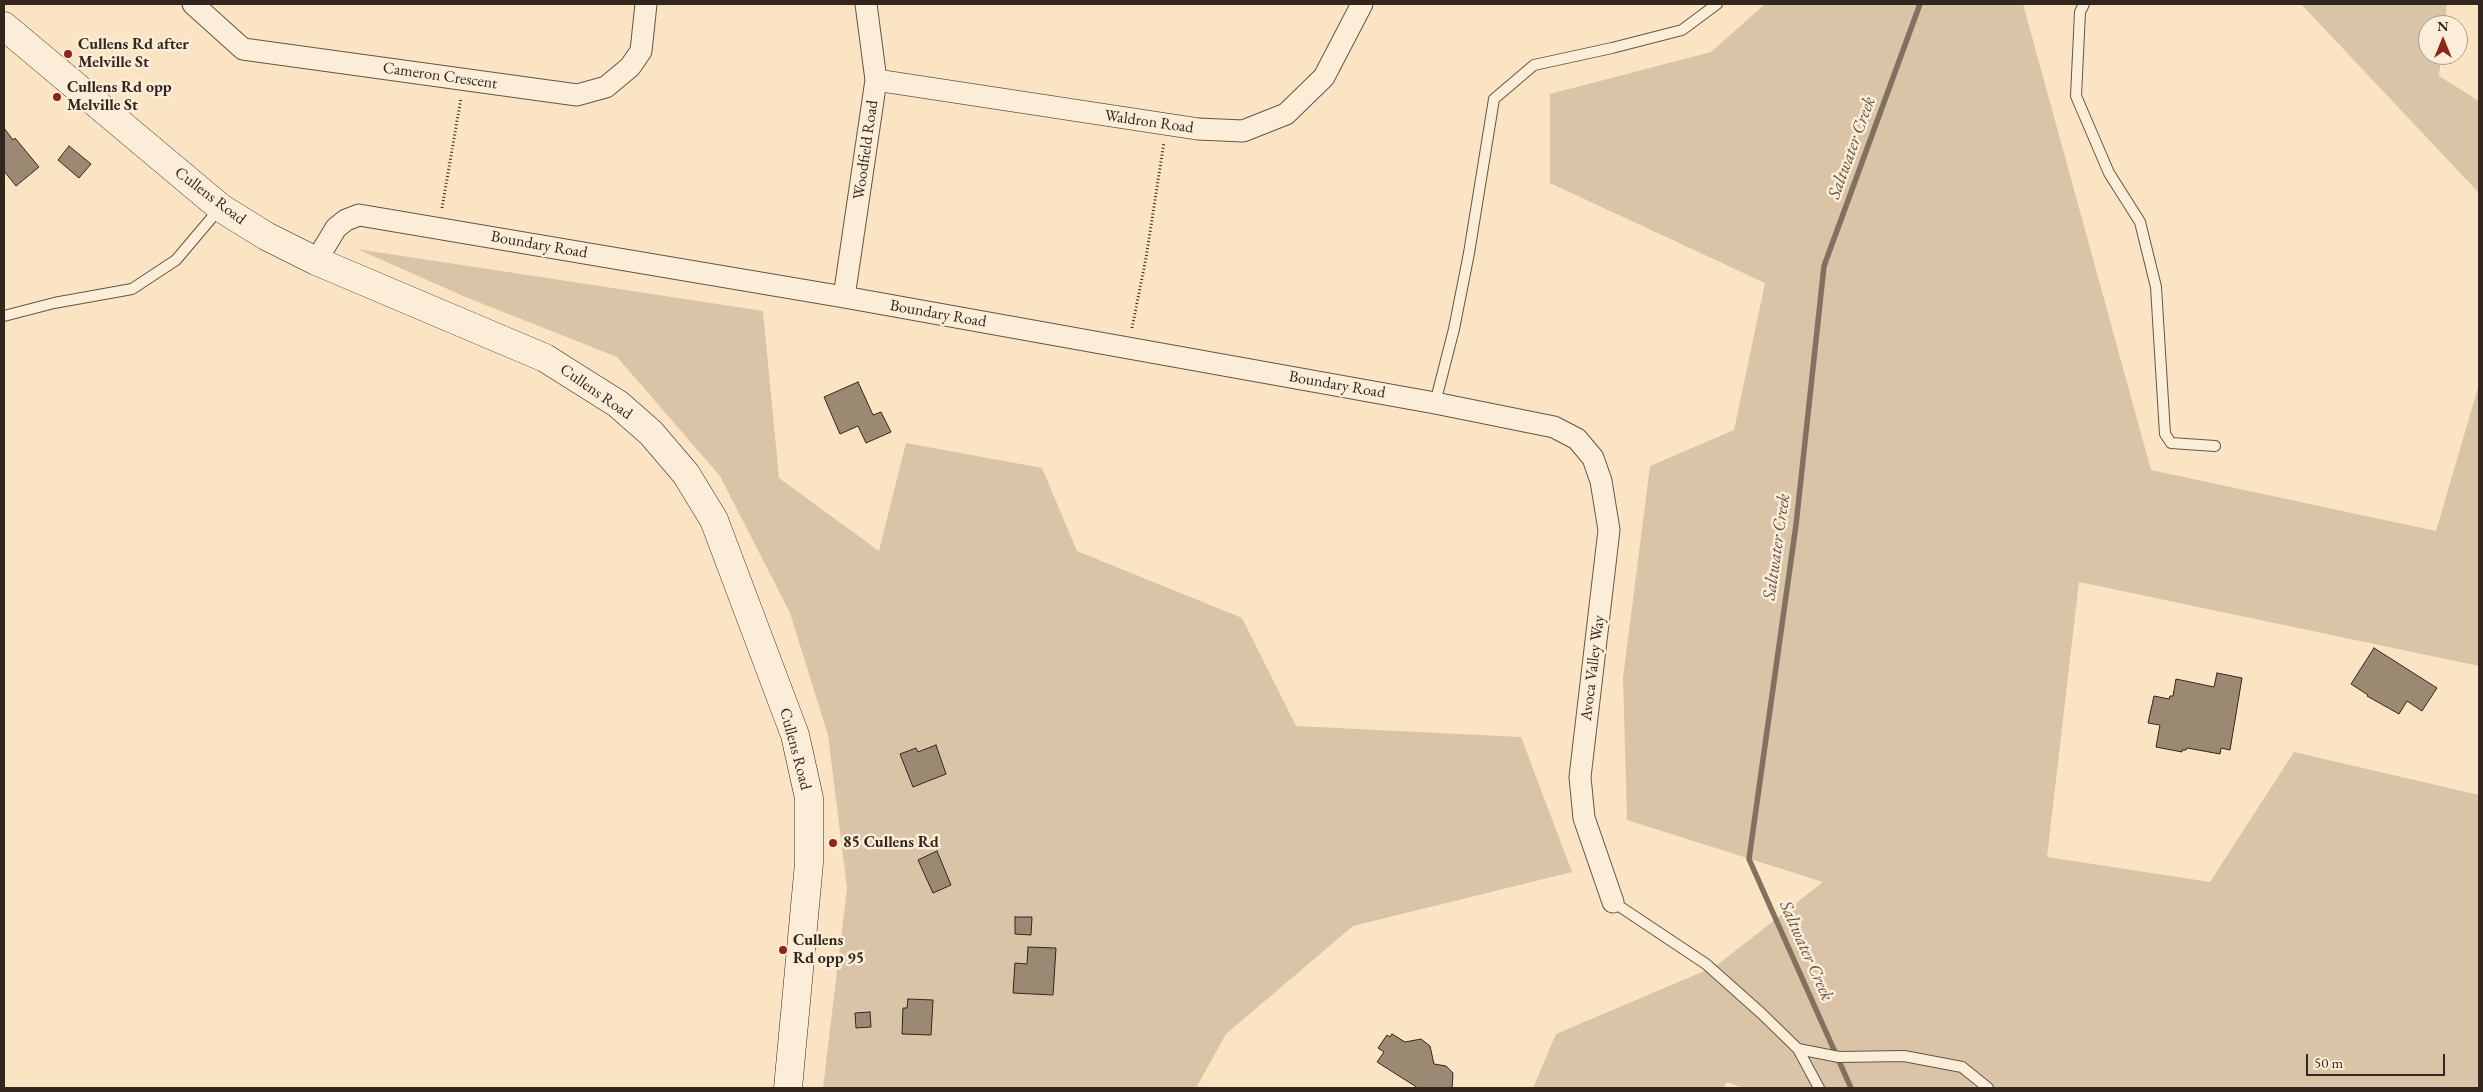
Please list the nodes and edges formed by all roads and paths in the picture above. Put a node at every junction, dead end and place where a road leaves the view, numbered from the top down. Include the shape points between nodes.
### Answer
1 (193, 4) edge
2 (646, 4) edge
3 (866, 4) edge
4 (1362, 4) edge
5 (1717, 4) edge
6 (2084, 4) edge
7 (4, 26) edge
8 (876, 80) junction
9 (461, 98) dead end
10 (1166, 124) junction
11 (221, 208) junction
12 (442, 208) dead end
13 (316, 260) junction
14 (844, 297) junction
15 (4, 316) edge
16 (1132, 328) dead end
17 (1434, 403) junction
18 (1576, 439) joint
19 (2215, 446) dead end
20 (1613, 902) joint
21 (1798, 1050) junction
22 (788, 1088) edge
23 (1820, 1088) edge
24 (1988, 1088) edge

1 - 2 street, Cameron Crescent via 243,49 577,95 606,87 630,67 641,52
3 - 8 street, Woodfield Road
4 - 10 street, Waldron Road via 1324,77 1286,114 1243,131
5 - 17 lane via 1682,30 1534,65 1494,99 1454,329
6 - 19 lane via 2080,12 2076,96 2109,173 2140,222 2156,287 2165,434 2171,443
7 - 11 main road, Cullens Road
8 - 10 street, Waldron Road
8 - 14 street, Woodfield Road
9 - 12 path
10 - 16 path
11 - 13 main road, Cullens Road via 266,236
11 - 15 lane via 176,260 132,289
13 - 14 street, Boundary Road via 336,228 359,215
13 - 22 main road, Cullens Road via 506,340 582,379 651,433 686,474 714,520 795,735 809,798 809,863
14 - 17 street, Boundary Road
17 - 18 street, Boundary Road via 1554,427
18 - 20 street, Avoca Valley Way via 1593,458 1601,481 1610,530 1580,777 1584,818
20 - 21 lane via 1706,964
21 - 23 lane
21 - 24 lane via 1839,1056 1904,1056 1962,1067

